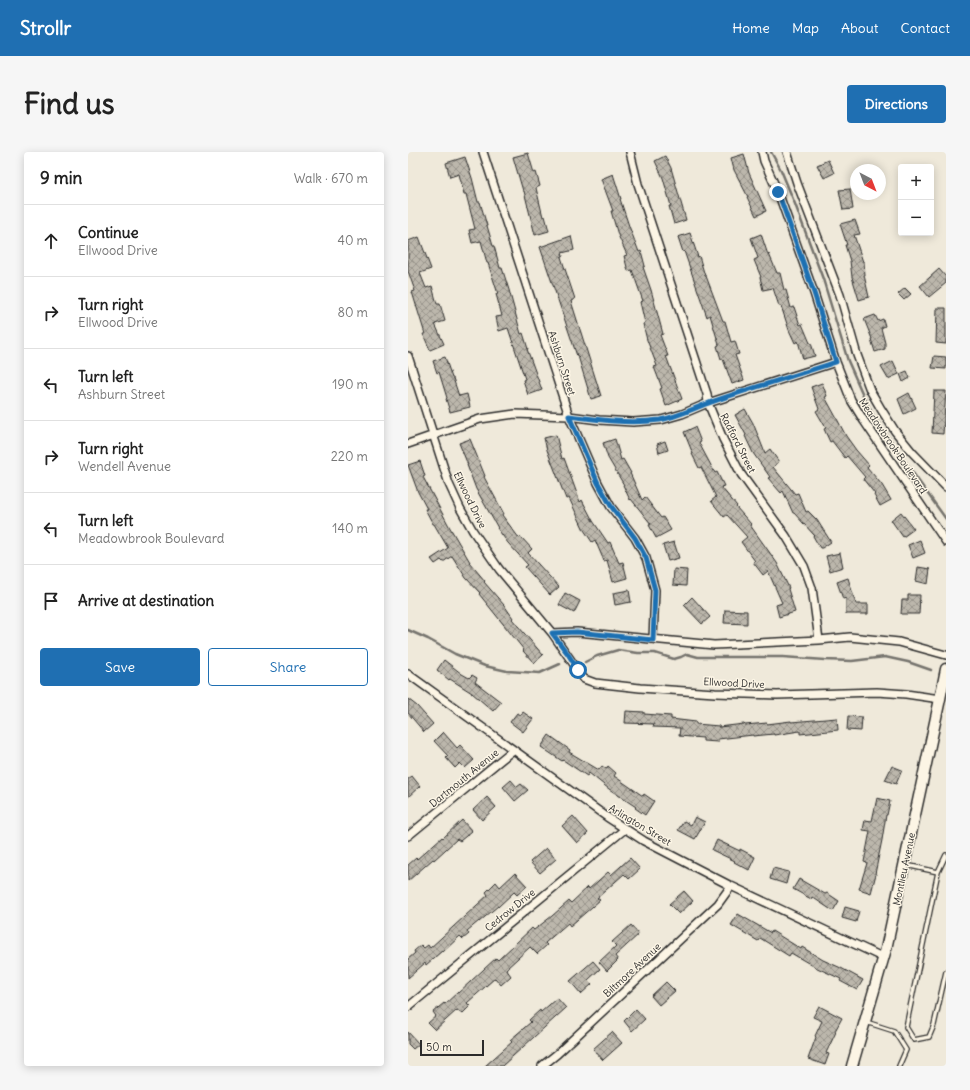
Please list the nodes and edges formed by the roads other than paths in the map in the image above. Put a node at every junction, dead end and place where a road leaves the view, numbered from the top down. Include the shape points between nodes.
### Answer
1 (484, 152) edge
2 (630, 152) edge
3 (762, 152) edge
4 (786, 152) edge
5 (408, 356) edge
6 (836, 362) junction
7 (708, 403) junction
8 (569, 416) junction
9 (433, 435) junction
10 (408, 444) edge
11 (946, 488) edge
12 (946, 542) edge
13 (552, 633) junction
14 (653, 640) junction
15 (819, 640) junction
16 (946, 655) edge
17 (946, 669) edge
18 (408, 674) edge
19 (940, 699) junction
20 (514, 750) junction
21 (625, 829) junction
22 (408, 836) edge
23 (946, 855) edge
24 (905, 865) junction
25 (938, 872) junction
26 (731, 886) junction
27 (884, 958) junction
28 (946, 972) edge
29 (408, 1007) edge
30 (865, 1021) junction
31 (542, 1066) edge
32 (852, 1066) edge
33 (899, 1066) edge

1 - 8 street, Ashburn Street
2 - 7 street, Radford Street
3 - 6 street, Meadowbrook Boulevard via 814,293
4 - 11 street, Meadowbrook Boulevard via 840,295 857,356 870,390 895,431
5 - 9 street, Ellwood Drive
6 - 7 street
6 - 12 street, Meadowbrook Boulevard via 851,400
7 - 8 street via 661,420 633,422
7 - 15 street, Radford Street via 741,474 786,536 804,566 812,588
8 - 9 street via 515,414 480,419
8 - 14 street, Ashburn Street via 598,483 646,558 655,590
9 - 10 street
9 - 13 street, Ellwood Drive via 449,484 473,531 499,569
13 - 14 street via 577,632
13 - 19 street, Ellwood Drive via 584,679 595,684 777,695 877,692
14 - 15 street via 714,645
15 - 16 street via 850,637 899,642
17 - 19 street, Montlieu Avenue
18 - 20 street, Arlington Street
19 - 24 street, Montlieu Avenue
20 - 21 street, Arlington Street
20 - 22 street, Dartmouth Avenue
21 - 26 street, Arlington Street
21 - 29 street, Cedrow Drive
23 - 25 lane
24 - 25 lane
24 - 27 street, Montlieu Avenue
25 - 28 lane via 906,1027 914,1040 929,1037
26 - 27 street, Arlington Street
26 - 31 street, Biltmore Avenue via 718,904
27 - 30 street, Montlieu Avenue
30 - 32 street, Montlieu Avenue
30 - 33 lane via 894,1031 906,1050

